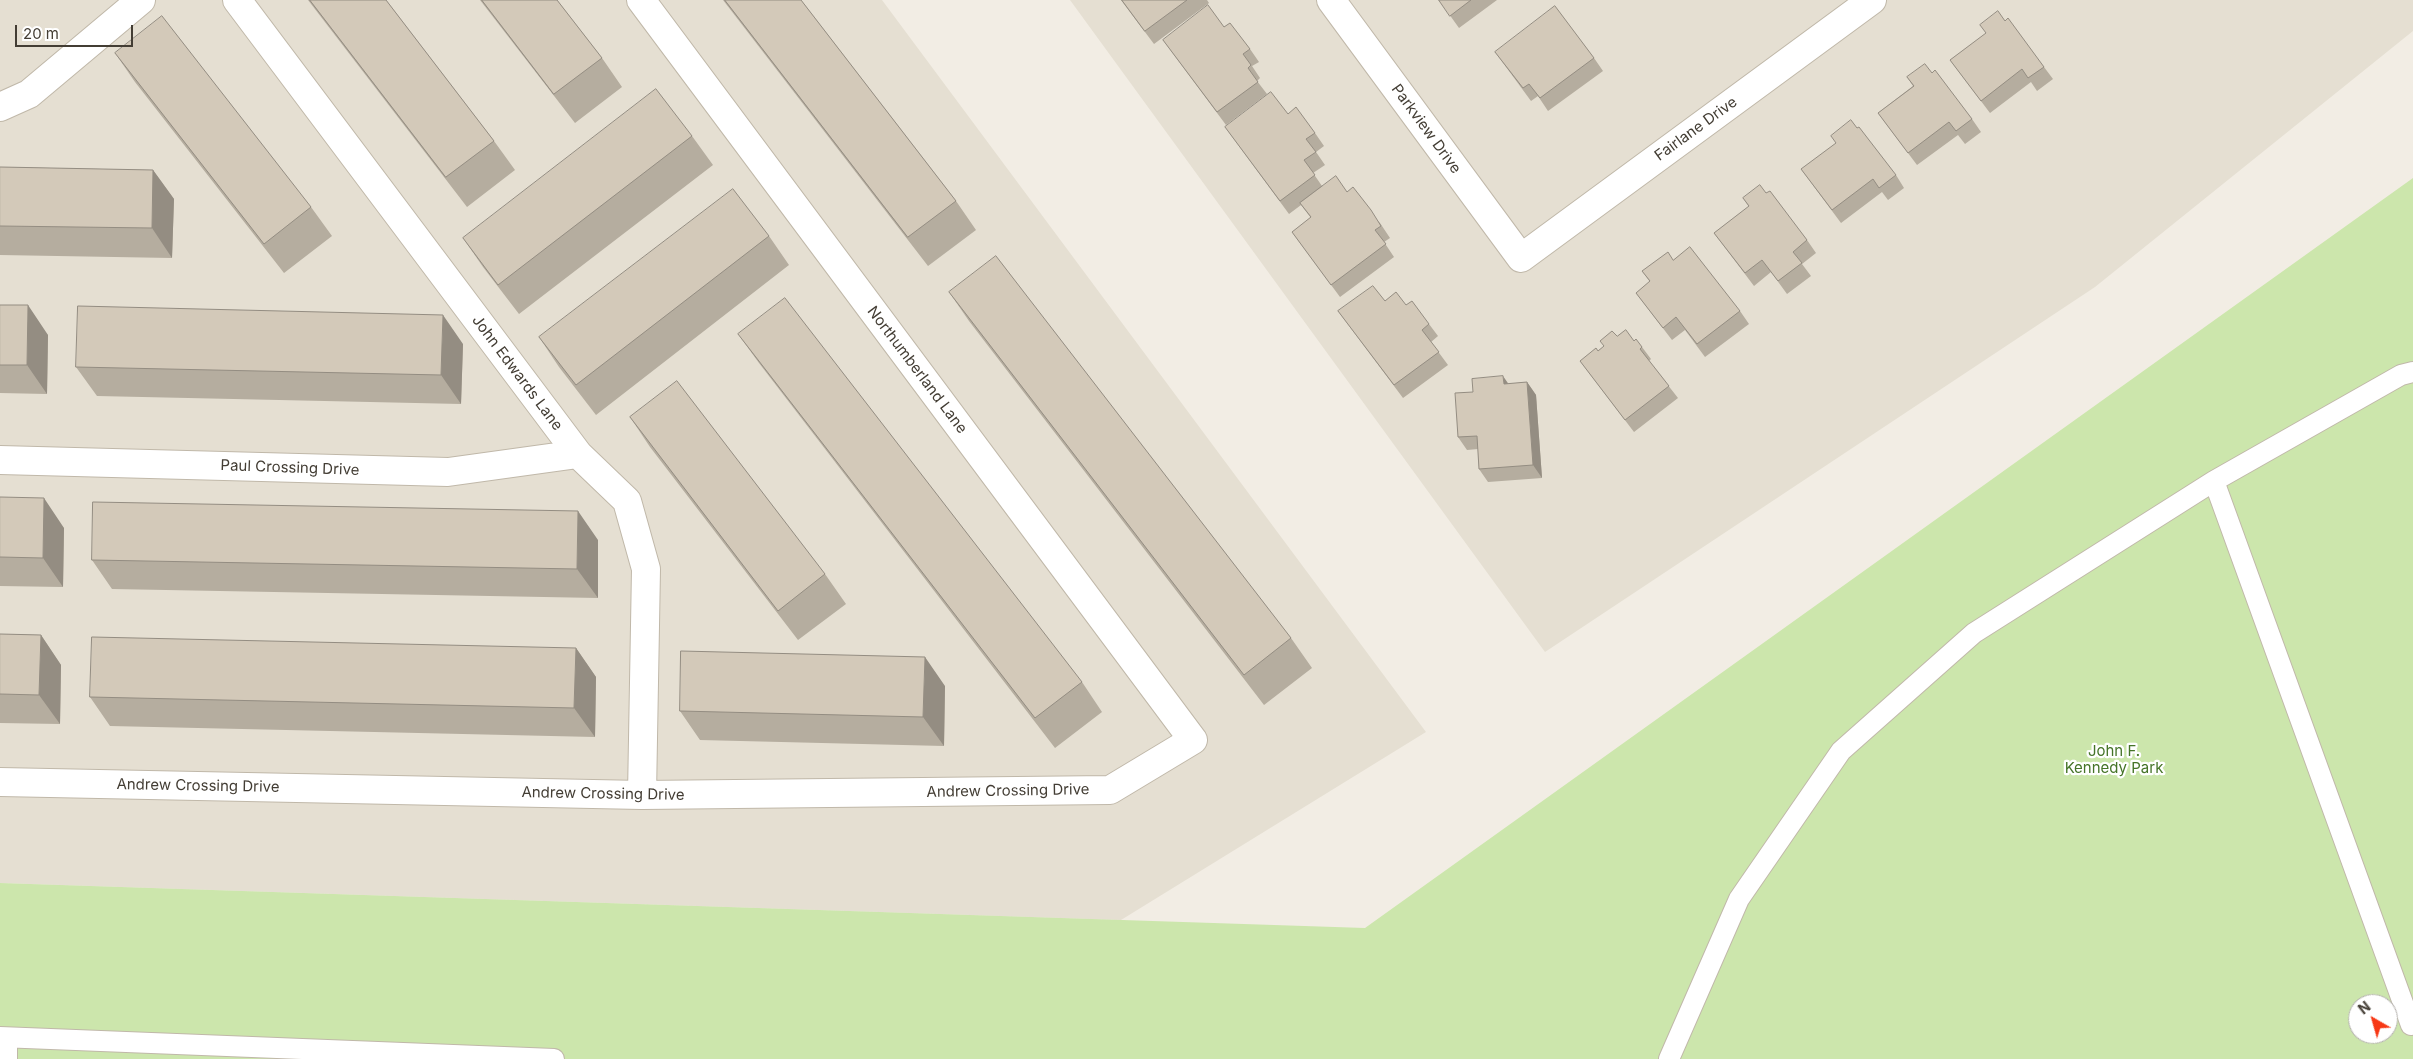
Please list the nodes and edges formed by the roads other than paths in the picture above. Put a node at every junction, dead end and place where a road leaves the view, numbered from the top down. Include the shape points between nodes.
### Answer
1 (141, 0) edge
2 (238, 0) edge
3 (641, 0) edge
4 (1331, 0) edge
5 (1872, 0) edge
6 (0, 108) edge
7 (1521, 258) joint
8 (2413, 372) edge
9 (578, 454) junction
10 (0, 460) edge
11 (2214, 481) junction
12 (1193, 740) joint
13 (0, 782) edge
14 (642, 795) junction
15 (2411, 1025) dead end
16 (3, 1037) edge
17 (7, 1059) edge
18 (554, 1059) edge
19 (1668, 1059) edge

1 - 6 street via 29,94
2 - 9 street, John Edwards Lane
3 - 12 street, Northumberland Lane
4 - 7 street, Parkview Drive
5 - 7 street, Fairlane Drive
8 - 11 lane via 2401,375
9 - 10 street, Paul Crossing Drive via 448,472
9 - 14 street, John Edwards Lane via 628,501 646,569
11 - 15 lane
11 - 19 lane via 1974,633 1841,751 1739,899
12 - 14 street, Andrew Crossing Drive via 1110,790
13 - 14 street, Andrew Crossing Drive
16 - 17 lane
16 - 18 lane

